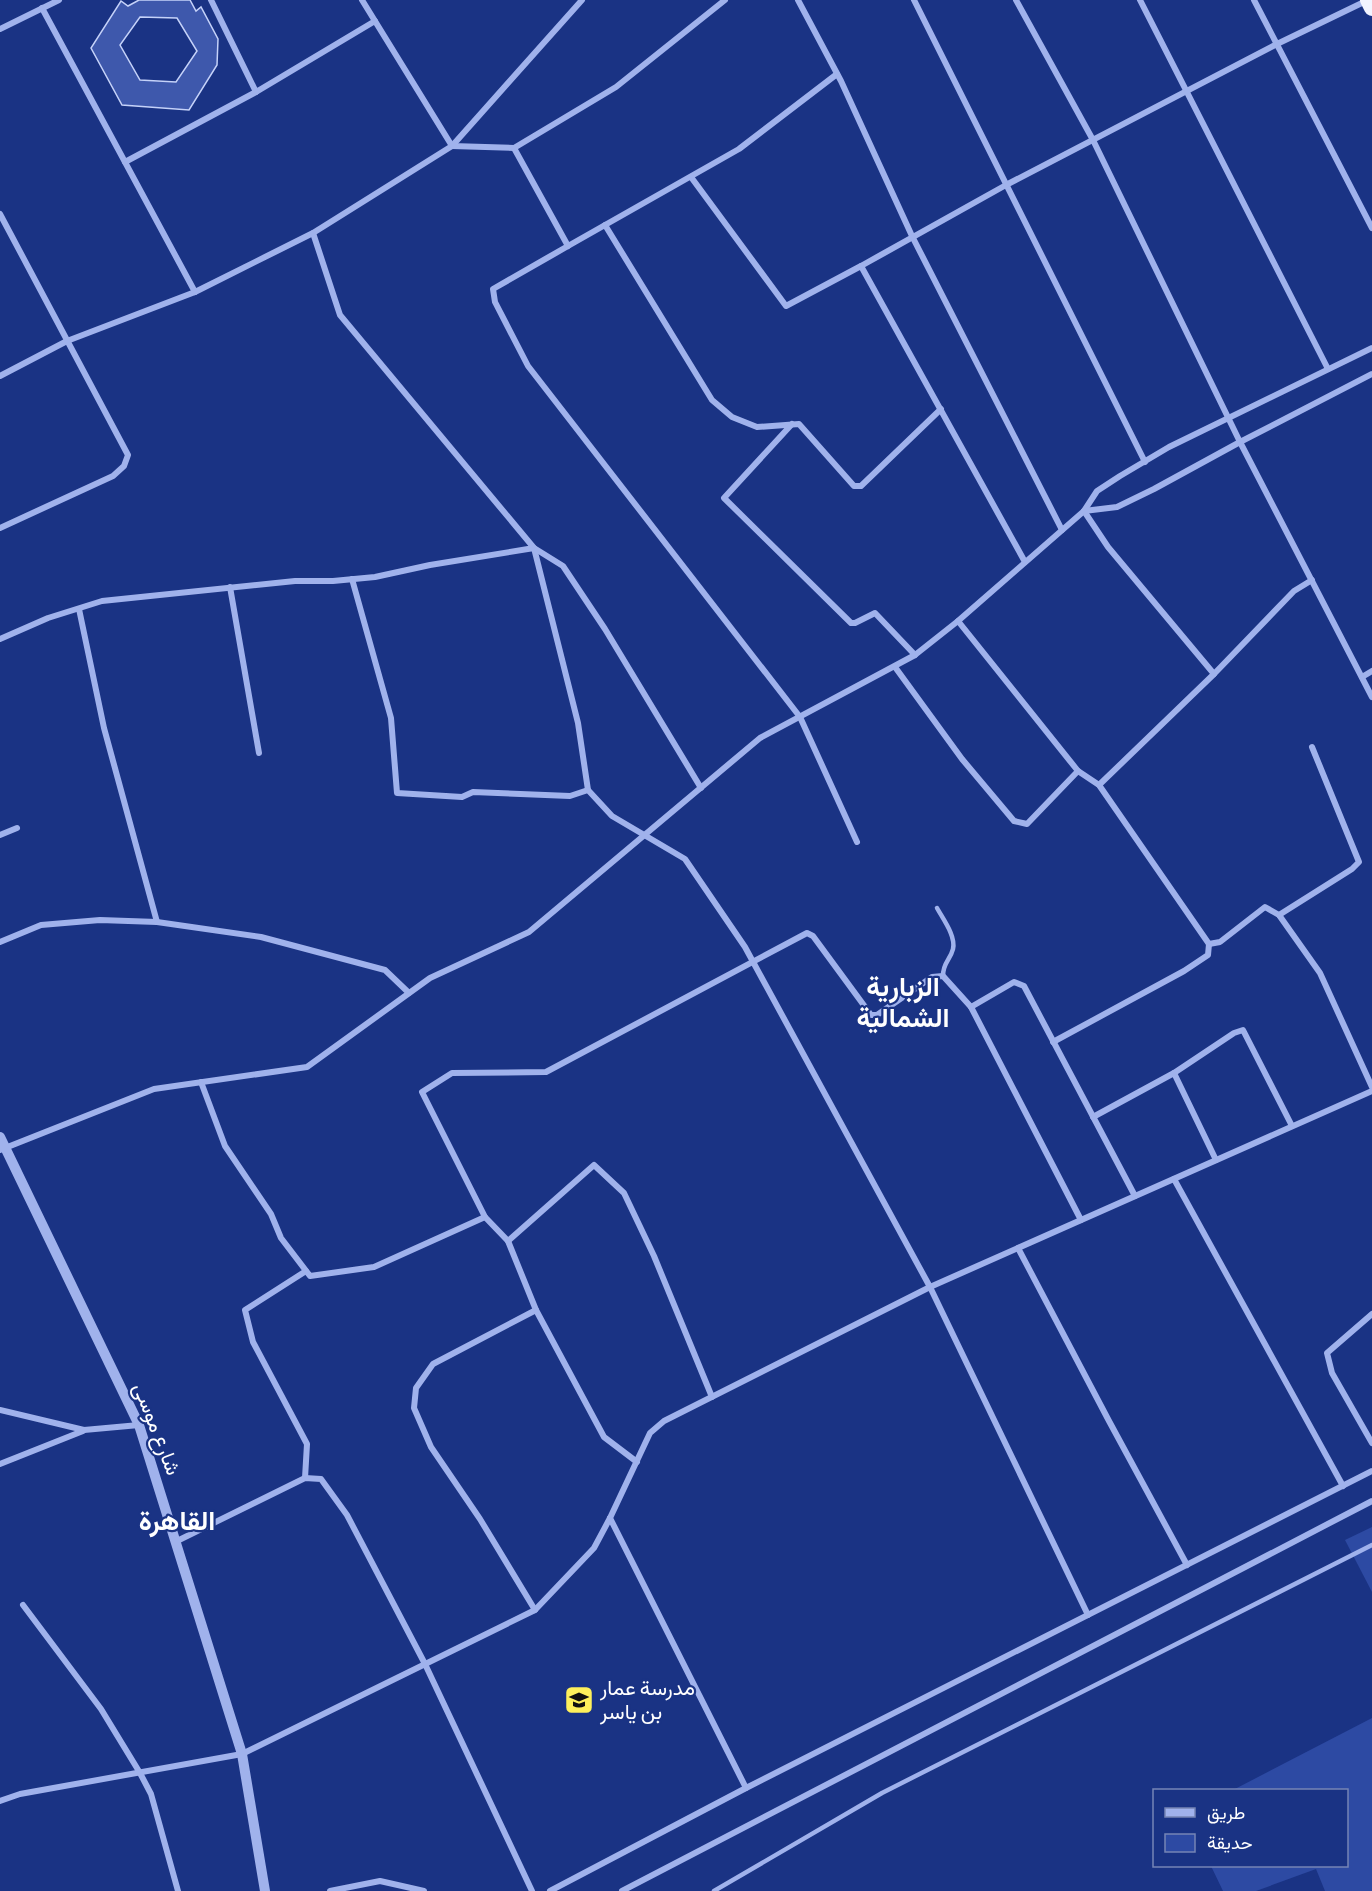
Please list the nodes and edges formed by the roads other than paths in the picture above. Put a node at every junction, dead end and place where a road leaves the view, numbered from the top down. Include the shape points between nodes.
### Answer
1 (59, 0) edge
2 (211, 0) edge
3 (362, 0) edge
4 (582, 0) edge
5 (725, 0) edge
6 (798, 0) edge
7 (914, 0) edge
8 (1016, 0) edge
9 (1140, 0) edge
10 (1254, 0) edge
11 (1368, 0) edge
12 (42, 8) junction
13 (1372, 8) edge
14 (0, 21) edge
15 (375, 21) junction
16 (2, 29) edge
17 (1277, 44) junction
18 (837, 74) junction
19 (1185, 91) junction
20 (256, 92) junction
21 (1093, 140) junction
22 (452, 146) junction
23 (514, 148) junction
24 (125, 162) junction
25 (691, 177) junction
26 (1006, 185) junction
27 (0, 214) edge
28 (605, 225) junction
29 (1372, 228) edge
30 (313, 233) junction
31 (912, 236) junction
32 (568, 246) junction
33 (861, 266) junction
34 (195, 292) junction
35 (67, 341) junction
36 (1372, 348) edge
37 (1328, 369) junction
38 (1372, 374) edge
39 (0, 376) edge
40 (941, 409) junction
41 (1229, 418) junction
42 (792, 423) junction
43 (1240, 442) junction
44 (1145, 462) junction
45 (1084, 512) junction
46 (0, 528) edge
47 (1062, 530) junction
48 (534, 548) junction
49 (1025, 562) junction
50 (352, 579) junction
51 (1312, 580) junction
52 (230, 587) junction
53 (79, 609) junction
54 (958, 621) junction
55 (0, 639) edge
56 (915, 655) junction
57 (895, 667) junction
58 (1372, 671) edge
59 (1214, 674) junction
60 (1362, 677) junction
61 (1372, 697) edge
62 (800, 717) junction
63 (1312, 747) dead end
64 (259, 753) dead end
65 (1078, 771) junction
66 (1099, 785) junction
67 (701, 788) junction
68 (588, 790) junction
69 (16, 828) dead end
70 (0, 835) edge
71 (645, 835) junction
72 (857, 842) dead end
73 (937, 908) dead end
74 (1279, 915) junction
75 (157, 922) junction
76 (0, 942) edge
77 (1209, 944) junction
78 (752, 963) junction
79 (943, 976) junction
80 (409, 993) junction
81 (971, 1007) junction
82 (1053, 1042) junction
83 (1174, 1073) junction
84 (201, 1082) junction
85 (1372, 1089) edge
86 (1093, 1117) junction
87 (1292, 1126) junction
88 (0, 1137) edge
89 (3, 1150) edge
90 (1216, 1160) junction
91 (1174, 1179) junction
92 (1135, 1196) junction
93 (485, 1217) junction
94 (1081, 1220) junction
95 (508, 1241) junction
96 (1018, 1248) junction
97 (306, 1271) junction
98 (930, 1287) junction
99 (536, 1310) junction
100 (1372, 1314) edge
101 (712, 1397) junction
102 (0, 1410) edge
103 (139, 1425) junction
104 (84, 1430) junction
105 (1372, 1443) edge
106 (637, 1462) junction
107 (0, 1464) edge
108 (1372, 1471) edge
109 (305, 1478) junction
110 (1343, 1486) junction
111 (1372, 1501) edge
112 (610, 1518) junction
113 (176, 1542) junction
114 (1372, 1545) edge
115 (1187, 1565) junction
116 (24, 1605) dead end
117 (535, 1610) junction
118 (1088, 1615) junction
119 (425, 1664) junction
120 (242, 1754) junction
121 (140, 1773) junction
122 (746, 1788) junction
123 (0, 1801) edge
124 (178, 1891) edge
125 (265, 1891) edge
126 (330, 1891) edge
127 (424, 1891) edge
128 (532, 1891) edge
129 (550, 1891) edge
130 (622, 1891) edge
131 (714, 1891) edge

1 - 12 street
2 - 20 street
3 - 15 street
4 - 22 street
5 - 23 street via 615,87
6 - 18 street
7 - 26 street
8 - 21 street
9 - 19 street
10 - 17 street
11 - 13 highway
11 - 17 street
12 - 16 street
12 - 24 street
14 - 16 street
15 - 20 street
15 - 22 street
17 - 19 street
17 - 29 street
18 - 25 street via 739,149
18 - 31 street
19 - 21 street
19 - 37 street
20 - 24 street
21 - 26 street
21 - 41 street
22 - 23 street
22 - 30 street
23 - 32 street
24 - 34 street
25 - 28 street
25 - 33 street via 786,306
26 - 31 street
26 - 44 street
27 - 35 street
28 - 32 street
28 - 42 street via 712,400 732,417 757,427
30 - 34 street
30 - 48 street via 340,315
31 - 33 street
31 - 47 street
32 - 62 street via 493,289 495,302 528,366
33 - 40 street
34 - 35 street
35 - 39 street
35 - 46 street via 128,455 113,476
36 - 37 street
37 - 41 street
38 - 43 street
40 - 42 street via 861,486 854,486 800,424
40 - 49 street
41 - 43 street
41 - 44 street
42 - 56 street via 724,498 851,623 875,613
43 - 45 street via 1118,507
43 - 51 street
44 - 45 street via 1097,491
45 - 47 street
45 - 59 street via 1108,547
47 - 49 street
48 - 50 street
48 - 67 street via 563,566
48 - 68 street via 578,723
49 - 54 street
50 - 52 street
50 - 68 street via 391,718 397,793 570,796
51 - 59 street via 1294,591
51 - 60 street
52 - 53 street via 102,601
52 - 64 street
53 - 55 street
53 - 75 street via 104,728
54 - 56 street
54 - 65 street
56 - 57 street
57 - 62 street
57 - 65 street via 962,759 1014,821 1028,824
58 - 60 street
59 - 66 street
60 - 61 street
62 - 67 street via 760,738
62 - 72 street
63 - 74 street via 1359,862
65 - 66 street
66 - 77 street
67 - 71 street
68 - 71 street via 612,816
69 - 70 street
71 - 78 street via 685,859
71 - 80 street via 529,932 430,978
73 - 79 lane via 953,939
74 - 77 street via 1265,907 1220,942
74 - 85 street via 1320,973
75 - 76 street via 100,920 41,925
75 - 80 street via 261,937 385,970
77 - 82 street via 1208,955 1184,971
78 - 79 street via 807,933 871,1015 877,1015 932,977
78 - 93 street via 546,1072 452,1072 422,1092
78 - 98 street
79 - 81 street
80 - 84 street via 307,1067
81 - 82 street via 1014,982 1024,986
81 - 94 street
82 - 86 street
83 - 86 street
83 - 87 street via 1243,1030
83 - 90 street
84 - 89 street via 154,1089
84 - 97 street via 225,1146 271,1214 281,1238
85 - 87 street
86 - 92 street
87 - 90 street
88 - 89 street, شارع موسى
89 - 103 street, شارع موسى
90 - 91 street
91 - 92 street
91 - 110 street
92 - 94 street
93 - 95 street
93 - 97 street via 374,1267 310,1276
94 - 96 street
95 - 99 street
95 - 101 street via 594,1165 624,1193
96 - 98 street
96 - 115 street
97 - 109 street via 245,1310 253,1342 307,1444
98 - 101 street
98 - 118 street
99 - 106 street via 604,1437
99 - 117 street via 433,1364 416,1388 414,1408 431,1447
100 - 105 street via 1327,1353 1332,1373
101 - 106 street via 664,1421 650,1433
102 - 104 street
103 - 104 street
103 - 113 street, شارع موسى
104 - 107 street
106 - 112 street
108 - 110 street
109 - 113 street
109 - 119 street via 321,1479 347,1515
110 - 115 street
111 - 130 street
112 - 117 street via 594,1548
112 - 122 street
113 - 120 street, شارع موسى
114 - 131 lane via 882,1793
115 - 118 street
116 - 121 street via 101,1709
117 - 119 street
118 - 122 street
119 - 120 street
119 - 128 street
120 - 121 street
120 - 125 street, شارع موسى
121 - 123 street
121 - 124 street via 151,1794
122 - 129 street
126 - 127 street via 380,1881

